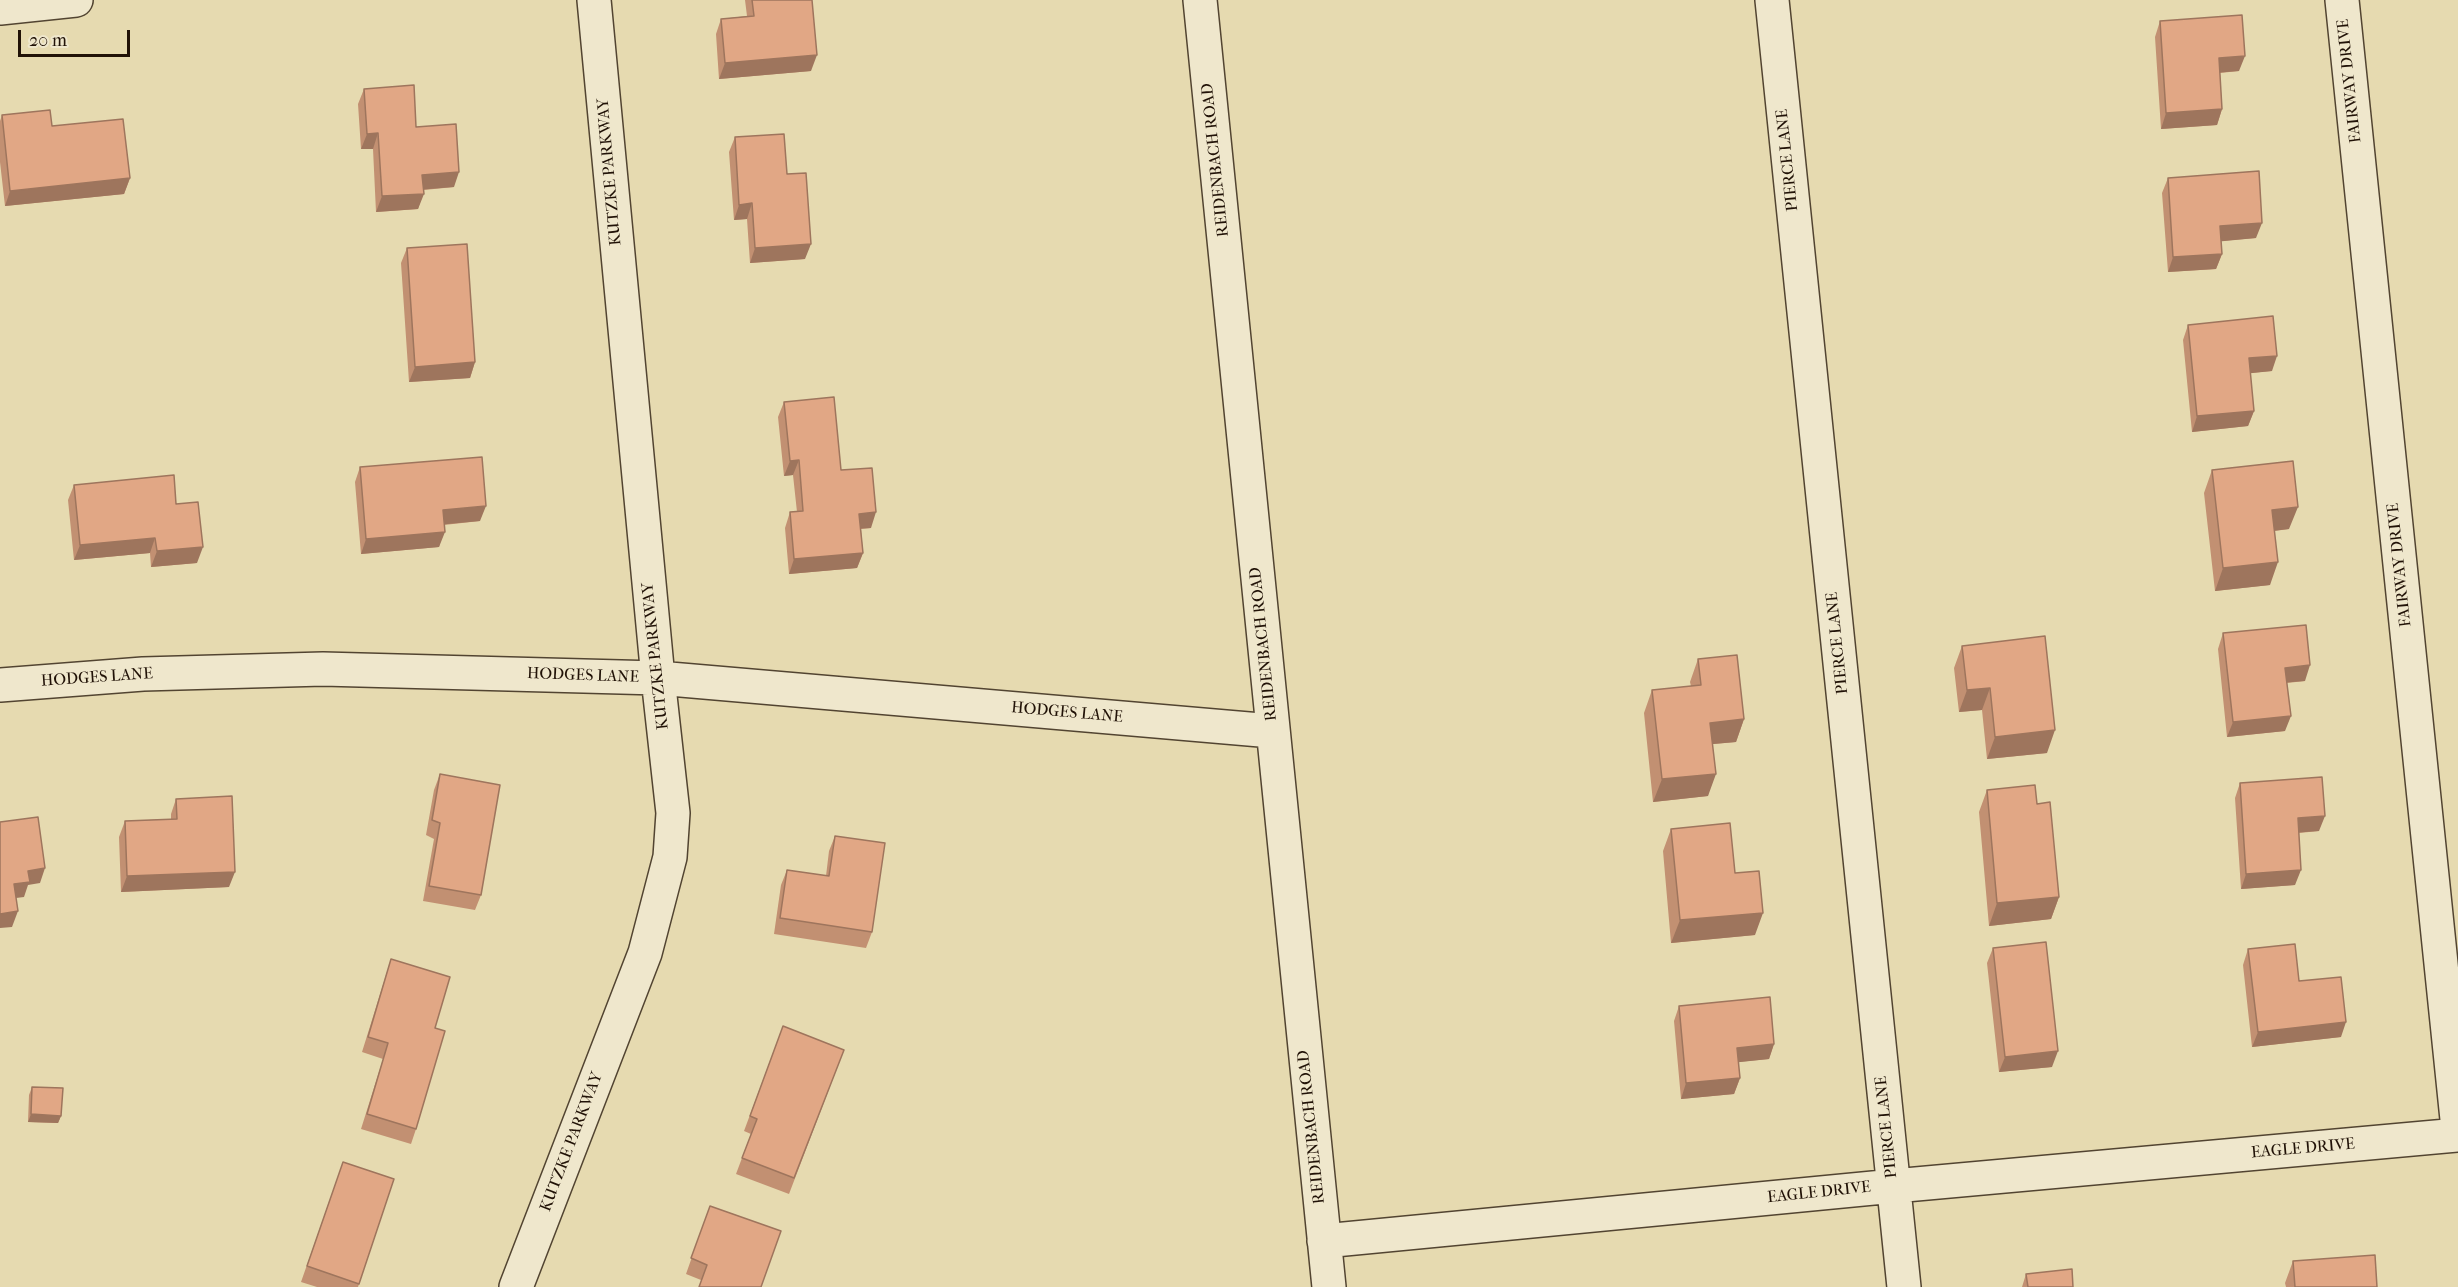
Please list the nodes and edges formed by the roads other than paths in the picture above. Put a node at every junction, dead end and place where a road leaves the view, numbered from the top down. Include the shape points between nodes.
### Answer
1 (76, 0) edge
2 (594, 0) edge
3 (1200, 0) edge
4 (1772, 0) edge
5 (2342, 0) edge
6 (0, 8) edge
7 (658, 678) junction
8 (0, 685) edge
9 (1272, 731) junction
10 (2458, 1129) edge
11 (2458, 1135) edge
12 (1893, 1186) junction
13 (1324, 1241) junction
14 (516, 1287) edge
15 (1329, 1287) edge
16 (1904, 1287) edge

1 - 6 street
2 - 7 street, KUTZKE PARKWAY
3 - 9 street, REIDENBACH ROAD
4 - 12 street, PIERCE LANE
5 - 10 street, FAIRWAY DRIVE
7 - 8 street, HODGES LANE via 323,669 143,674
7 - 9 street, HODGES LANE
7 - 14 street, KUTZKE PARKWAY via 673,813 670,857 645,953
9 - 13 street, REIDENBACH ROAD
11 - 12 street, EAGLE DRIVE
12 - 13 street, EAGLE DRIVE
12 - 16 street, PIERCE LANE
13 - 15 street, REIDENBACH ROAD

